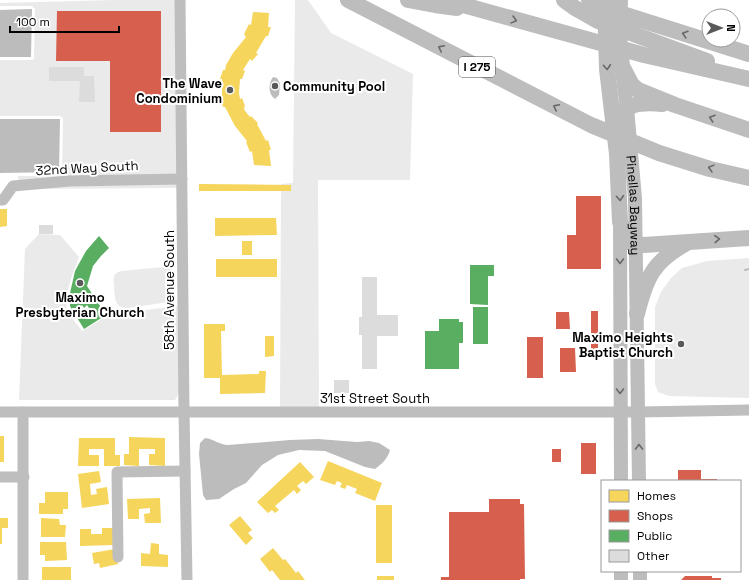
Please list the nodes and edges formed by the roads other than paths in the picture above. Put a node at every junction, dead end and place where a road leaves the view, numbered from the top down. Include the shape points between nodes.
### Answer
1 (180, 0) edge
2 (348, 0) edge
3 (408, 0) edge
4 (445, 0) edge
5 (564, 0) edge
6 (589, 0) edge
7 (605, 0) edge
8 (620, 0) edge
9 (476, 10) junction
10 (648, 31) junction
11 (749, 54) edge
12 (622, 66) junction
13 (749, 78) edge
14 (675, 105) junction
15 (627, 108) junction
16 (613, 123) junction
17 (749, 130) edge
18 (749, 178) edge
19 (182, 179) junction
20 (0, 200) edge
21 (620, 222) junction
22 (749, 238) edge
23 (691, 241) junction
24 (636, 244) junction
25 (637, 314) junction
26 (749, 410) edge
27 (0, 412) edge
28 (23, 412) junction
29 (184, 412) junction
30 (620, 412) junction
31 (639, 412) junction
32 (185, 471) junction
33 (0, 476) edge
34 (24, 476) junction
35 (621, 480) edge
36 (640, 480) edge
37 (118, 557) dead end
38 (23, 580) edge
39 (187, 580) edge

1 - 19 street, 58th Avenue South
18 -> 2 highway, I 275 via 659,153 591,125
3 - 9 highway
4 - 9 highway
5 - 10 highway via 598,21
6 - 10 highway
7 -> 16 highway, Pinellas Bayway via 607,69
8 - 12 highway, Pinellas Bayway
9 -> 13 highway via 644,55
11 -> 10 highway
10 - 13 highway
12 - 14 highway via 632,85 638,90
12 - 15 main road, Pinellas Bayway
14 - 15 highway via 645,102
17 -> 14 highway
15 - 16 highway
15 - 24 main road, Pinellas Bayway via 635,198
16 -> 21 highway, Pinellas Bayway
19 - 20 street, 32nd Way South via 69,181 13,186 3,200
19 - 29 street, 58th Avenue South
21 - 24 highway via 629,242
21 -> 30 main road, Pinellas Bayway
23 -> 22 highway
23 - 24 highway
23 - 25 highway via 673,250 652,271 641,296
24 - 25 main road, Pinellas Bayway
25 - 31 main road, Pinellas Bayway
26 - 31 street, 31st Street South
27 - 28 street, 31st Street South
28 - 29 street, 31st Street South
28 - 34 street
29 - 30 street, 31st Street South
29 - 32 street, 58th Avenue South
30 - 31 street, 31st Street South
30 - 35 main road, Pinellas Bayway
36 -> 31 main road, Pinellas Bayway
32 - 37 street via 117,472
32 - 39 street, 58th Avenue South
33 - 34 street
34 - 38 street

